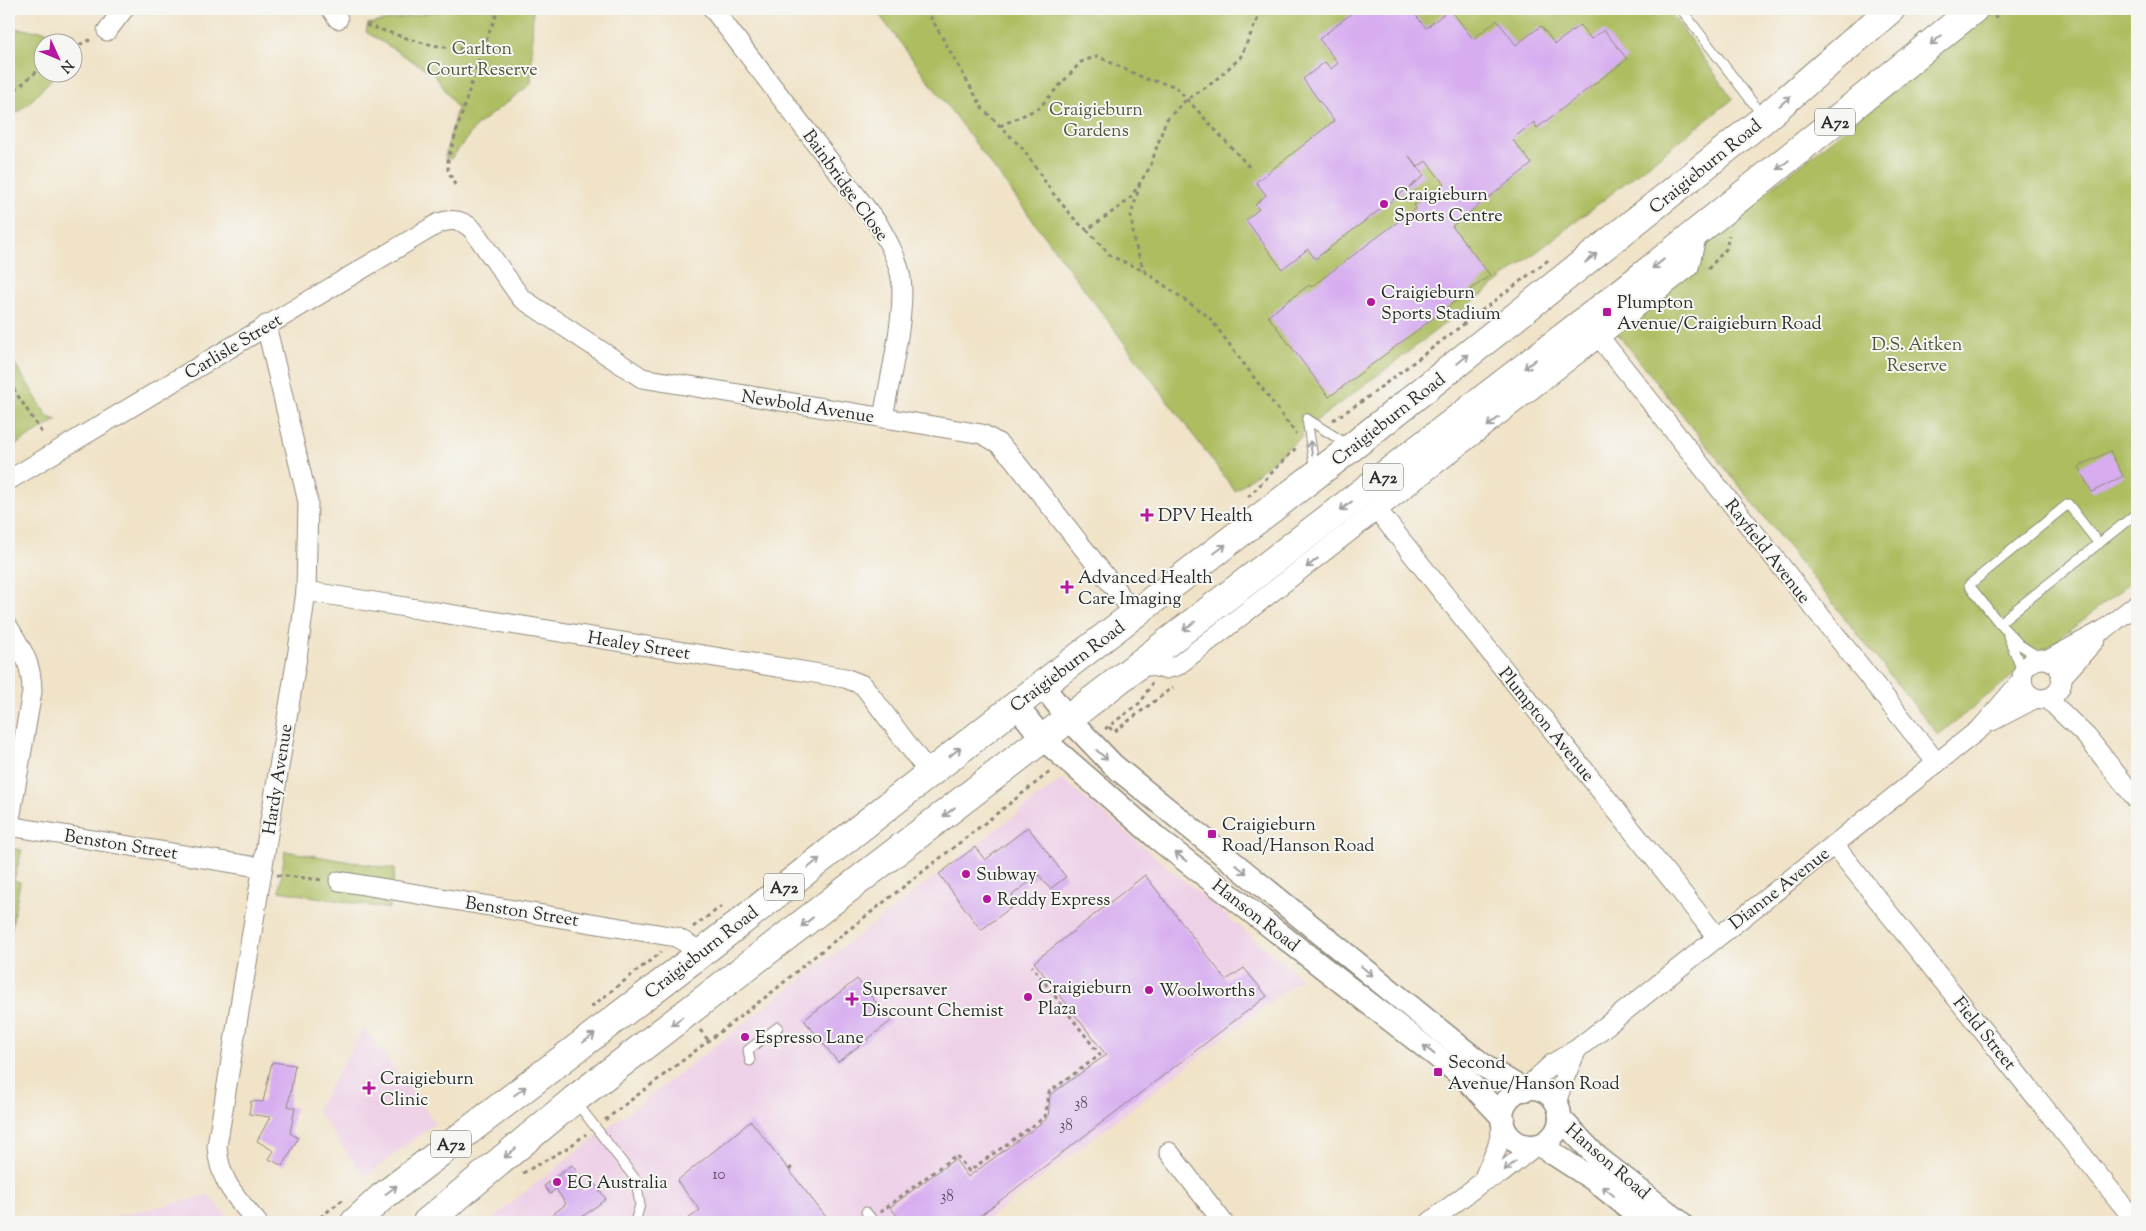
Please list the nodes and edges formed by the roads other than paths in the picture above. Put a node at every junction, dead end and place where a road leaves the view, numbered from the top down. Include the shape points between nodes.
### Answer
1 (124, 9) edge
2 (713, 9) edge
3 (1681, 9) edge
4 (1891, 9) edge
5 (1967, 11) edge
6 (107, 32) dead end
7 (1765, 118) junction
8 (459, 220) joint
9 (1696, 234) junction
10 (266, 325) junction
11 (1600, 338) junction
12 (883, 418) junction
13 (1352, 447) junction
14 (1316, 476) junction
15 (9, 480) edge
16 (1378, 511) junction
17 (2137, 513) edge
18 (2099, 544) junction
19 (306, 591) junction
20 (2137, 604) edge
21 (1135, 614) junction
22 (1999, 623) junction
23 (9, 628) edge
24 (2106, 629) junction
25 (2007, 634) junction
26 (2045, 660) junction
27 (1150, 666) junction
28 (2022, 677) junction
29 (1042, 685) junction
30 (2051, 690) junction
31 (1016, 705) junction
32 (1069, 719) junction
33 (1982, 727) junction
34 (1043, 739) junction
35 (1937, 763) junction
36 (929, 773) junction
37 (2137, 800) edge
38 (9, 826) edge
39 (1834, 845) junction
40 (262, 868) junction
41 (339, 881) road end
42 (1717, 937) junction
43 (700, 954) junction
44 (778, 1027) dead end
45 (1577, 1049) junction
46 (750, 1060) dead end
47 (550, 1068) junction
48 (1524, 1089) junction
49 (575, 1099) junction
50 (1558, 1111) junction
51 (1503, 1121) junction
52 (1538, 1145) junction
53 (1169, 1152) dead end
54 (1482, 1182) junction
55 (257, 1222) edge
56 (355, 1222) edge
57 (427, 1222) edge
58 (635, 1222) edge
59 (1224, 1222) edge
60 (1430, 1222) edge
61 (1646, 1222) edge
62 (1680, 1222) edge
63 (2136, 1222) edge

1 - 6 street
2 - 12 street, Bainbridge Close via 878,224 892,248 903,298
3 - 7 lane
7 -> 4 main road, Craigieburn Road / A72
5 -> 9 main road, A72
13 -> 7 main road, Craigieburn Road / A72
8 - 10 street, Carlisle Street via 439,223
8 - 12 street, Newbold Avenue via 473,230 521,298 642,378
9 - 11 street via 1689,268
9 -> 27 main road, A72
10 - 15 street, Carlisle Street
10 - 19 street, Hardy Avenue via 308,502
11 -> 16 street
11 - 35 street, Rayfield Avenue
12 - 21 street, Newbold Avenue via 982,434 998,443
13 - 14 main road, Craigieburn Road / A72
14 -> 13 lane via 1308,419
21 -> 14 main road, Craigieburn Road / A72
16 -> 27 street via 1182,662 1172,668
16 - 42 street, Plumpton Avenue
17 - 18 lane
18 - 22 lane
18 - 22 lane via 2068,504 1968,585
19 - 36 street, Healey Street via 845,678 863,685
19 - 40 street, Hardy Avenue
20 - 24 street, Dianne Avenue
21 - 29 main road, Craigieburn Road / A72
22 - 25 lane
23 - 38 street via 28,658 32,674 32,692
24 - 26 street, Dianne Avenue
24 - 30 street, Dianne Avenue
25 - 26 lane
25 - 28 lane
26 - 28 street via 2030,663
26 - 30 street via 2057,667
27 - 32 main road, A72
28 - 30 street via 2026,691
28 - 33 street, Dianne Avenue
29 - 31 main road, Craigieburn Road / A72
29 - 32 street, Hanson Road
30 - 33 street, Dianne Avenue
30 - 37 street
31 - 34 street, Hanson Road
36 -> 31 main road, Craigieburn Road / A72
32 - 34 main road, A72
32 -> 48 street, Hanson Road via 1089,742 1144,791 1487,1068
33 - 35 street, Dianne Avenue
34 -> 49 main road, A72
51 -> 34 street, Hanson Road via 1468,1081 1158,839
35 - 39 street, Dianne Avenue
43 -> 36 main road, Craigieburn Road / A72
38 - 40 street, Benston Street
39 - 42 street, Dianne Avenue
39 - 63 street, Field Street
40 - 55 street, Hardy Avenue via 217,1146 218,1165 229,1188
41 - 43 street, Benston Street via 666,935 684,941
42 - 45 street, Dianne Avenue
47 -> 43 main road, Craigieburn Road / A72
44 - 46 lane via 748,1050
45 - 48 street, Dianne Avenue via 1552,1064
45 - 50 street, Dianne Avenue via 1564,1079
47 - 49 main road
56 -> 47 main road, Craigieburn Road / A72 via 382,1197
48 - 50 street via 1543,1091
48 - 51 street via 1506,1104
49 -> 57 main road, A72
49 - 58 lane via 636,1180 640,1205
50 - 52 street via 1556,1132
50 - 62 street, Hanson Road via 1598,1157
51 - 52 street via 1512,1138 1519,1143
51 - 54 street via 1497,1148
52 -> 54 street via 1502,1173
61 -> 52 street, Hanson Road via 1594,1180
53 - 59 street
54 - 60 street

